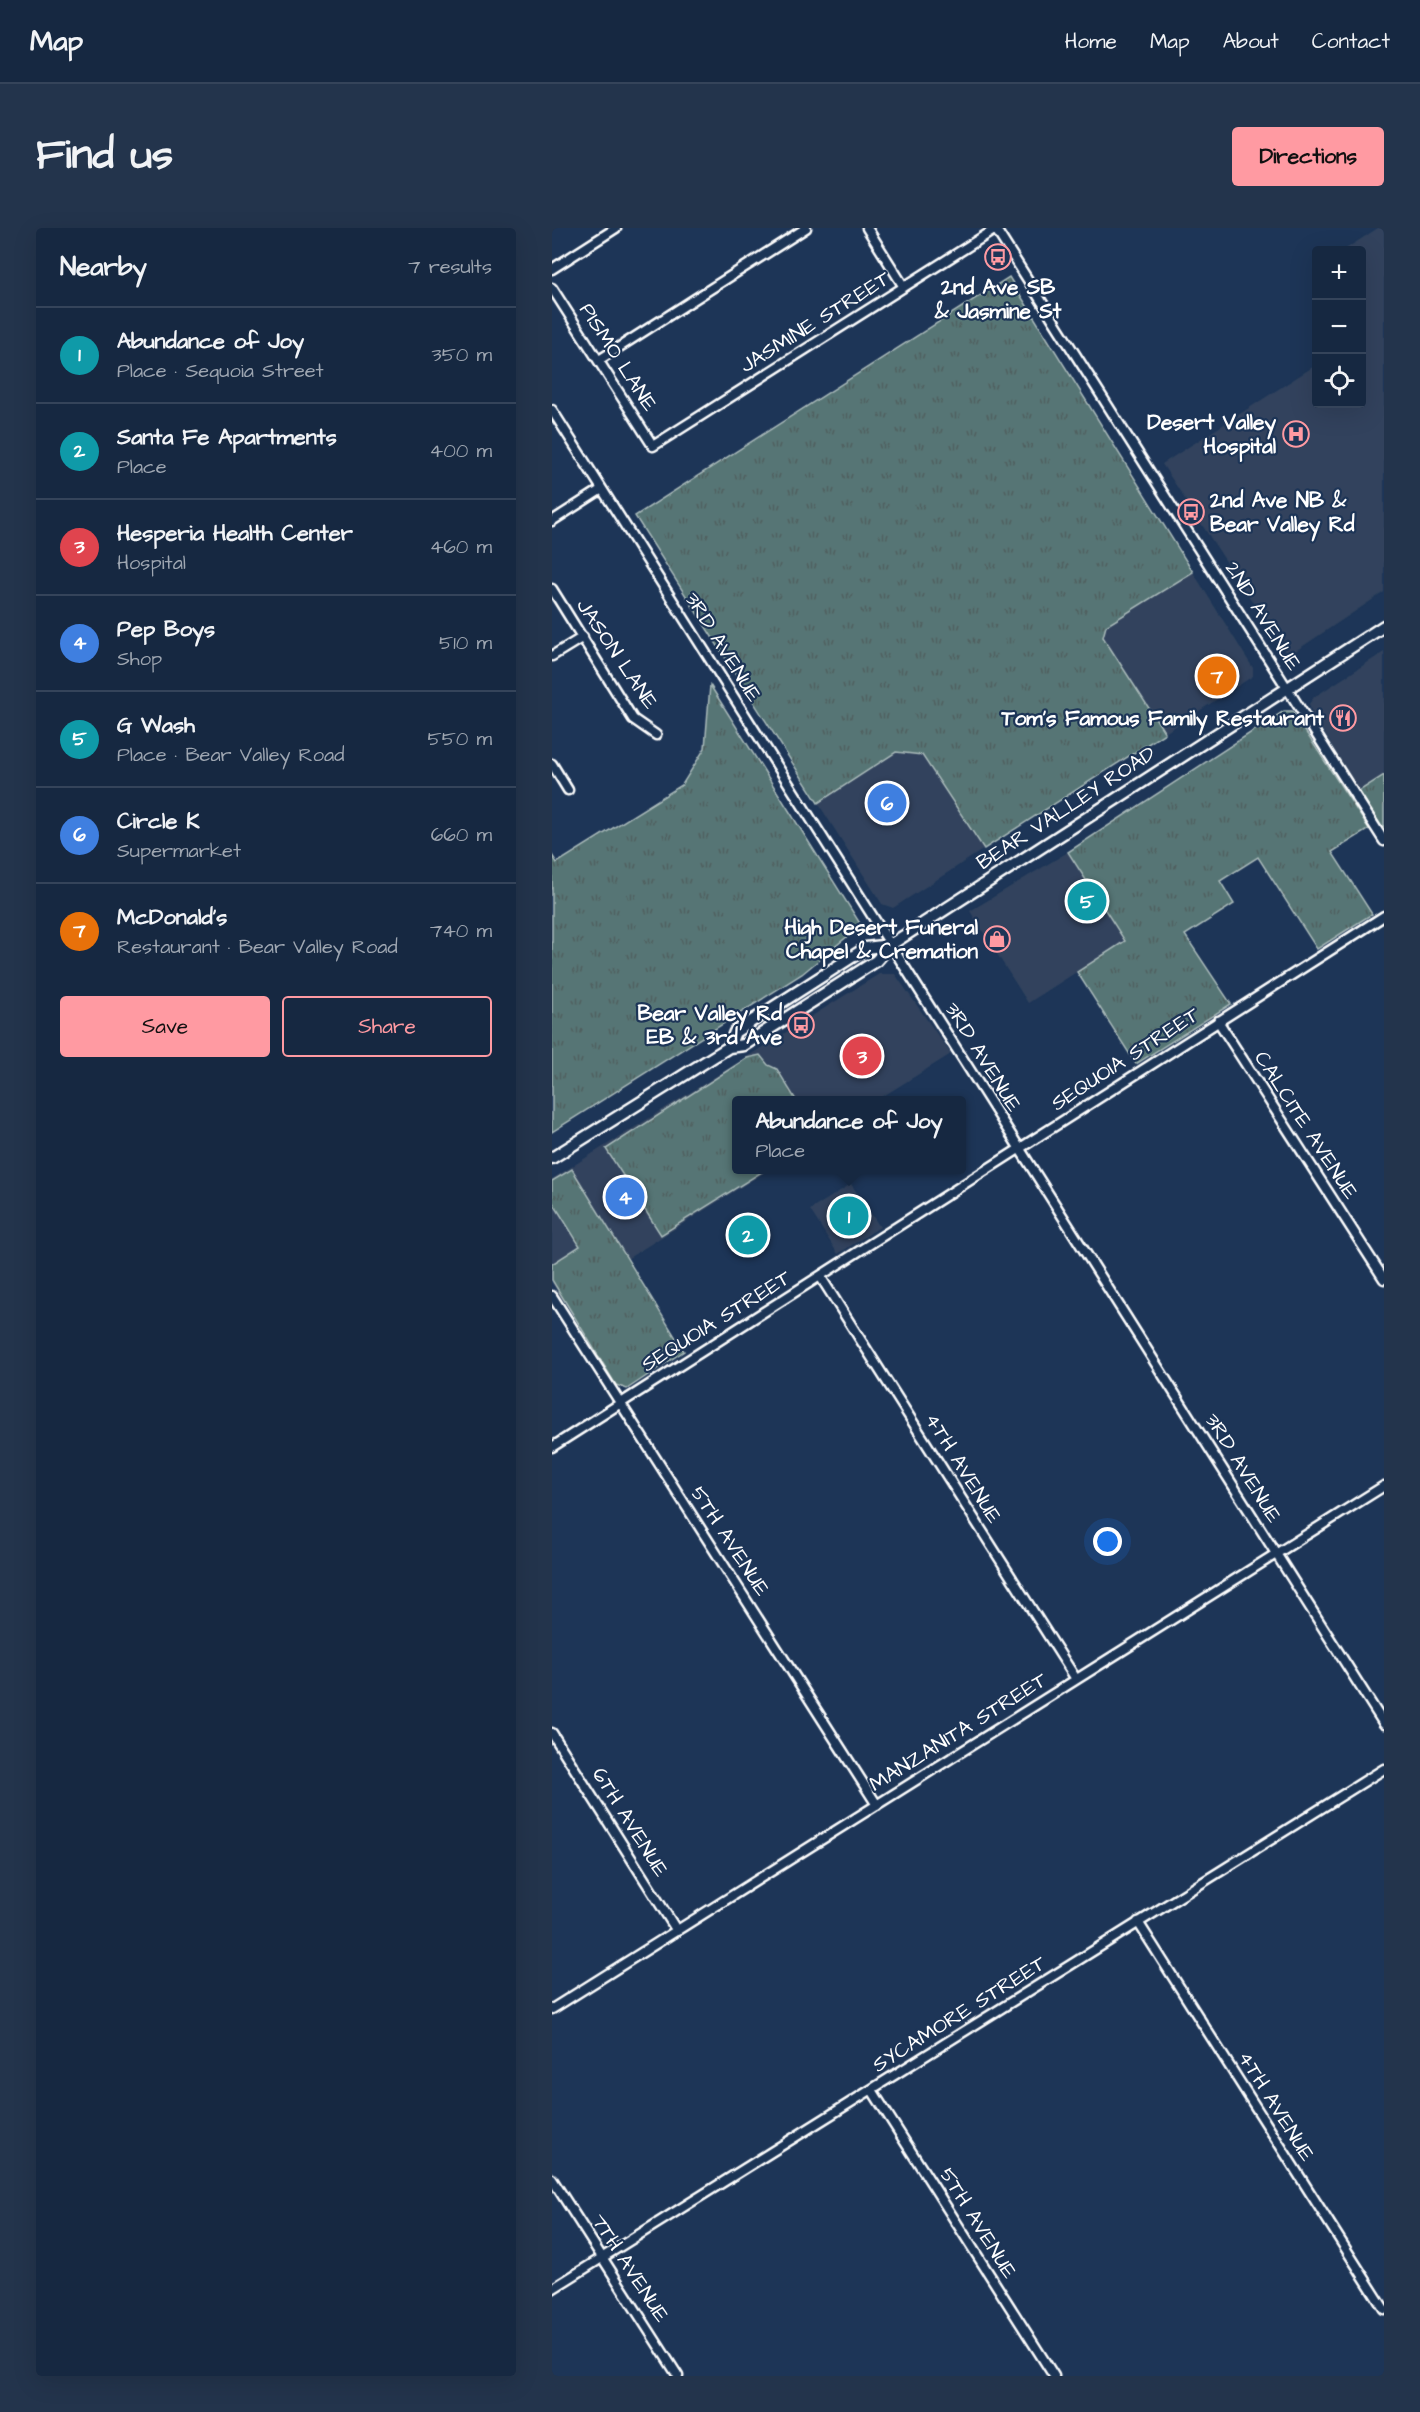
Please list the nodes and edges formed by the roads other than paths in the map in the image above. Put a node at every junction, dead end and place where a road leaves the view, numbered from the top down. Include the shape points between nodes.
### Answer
1 (616, 228) edge
2 (806, 228) edge
3 (867, 228) edge
4 (996, 228) edge
5 (552, 269) edge
6 (904, 287) junction
7 (552, 288) edge
8 (599, 360) junction
9 (552, 410) edge
10 (653, 446) joint
11 (602, 489) junction
12 (552, 521) edge
13 (552, 589) edge
14 (1384, 626) edge
15 (583, 637) junction
16 (552, 656) edge
17 (1286, 688) junction
18 (656, 735) dead end
19 (552, 764) edge
20 (568, 790) dead end
21 (1384, 842) edge
22 (1384, 916) edge
23 (890, 945) junction
24 (1218, 1021) junction
25 (729, 1047) junction
26 (1020, 1148) junction
27 (552, 1158) edge
28 (820, 1276) junction
29 (1384, 1279) edge
30 (552, 1296) edge
31 (621, 1403) junction
32 (552, 1447) edge
33 (1384, 1486) edge
34 (1276, 1554) junction
35 (1076, 1679) junction
36 (1384, 1724) edge
37 (552, 1733) edge
38 (1384, 1769) edge
39 (877, 1805) junction
40 (1138, 1922) junction
41 (677, 1931) junction
42 (552, 2009) edge
43 (872, 2090) junction
44 (552, 2179) edge
45 (602, 2257) junction
46 (552, 2289) edge
47 (1384, 2309) edge
48 (678, 2376) edge
49 (1054, 2376) edge

1 - 5 street
2 - 8 street
3 - 6 street
4 - 6 street, JASMINE STREET
4 - 17 street, 2ND AVENUE
6 - 10 street, JASMINE STREET
7 - 8 street, PISMO LANE
8 - 10 street, PISMO LANE
9 - 11 street, 3RD AVENUE
11 - 12 street
11 - 23 street, 3RD AVENUE
13 - 15 street, JASON LANE
14 - 17 main road, BEAR VALLEY ROAD
15 - 16 street
15 - 18 street, JASON LANE via 633,719
17 - 21 street, 2ND AVENUE
17 - 23 main road, BEAR VALLEY ROAD
19 - 20 street
22 - 24 street, SEQUOIA STREET
23 - 25 main road, BEAR VALLEY ROAD via 876,961 744,1045
23 - 25 main road, BEAR VALLEY ROAD via 866,948 735,1032
23 - 26 street, 3RD AVENUE
24 - 26 street, SEQUOIA STREET
24 - 29 street, CALCITE AVENUE
25 - 27 main road, BEAR VALLEY ROAD
26 - 28 street, SEQUOIA STREET
26 - 34 street, 3RD AVENUE
28 - 31 street, SEQUOIA STREET
28 - 35 street, 4TH AVENUE
30 - 31 street, 5TH AVENUE
31 - 32 street, SEQUOIA STREET
31 - 39 street, 5TH AVENUE
33 - 34 street, MANZANITA STREET
34 - 35 street, MANZANITA STREET
34 - 36 street, 3RD AVENUE
35 - 39 street, MANZANITA STREET
37 - 41 street, 6TH AVENUE
38 - 40 street, SYCAMORE STREET
39 - 41 street, MANZANITA STREET
40 - 43 street, SYCAMORE STREET
40 - 47 street, 4TH AVENUE
41 - 42 street, MANZANITA STREET
43 - 45 street, SYCAMORE STREET
43 - 49 street, 5TH AVENUE
44 - 45 street, 7TH AVENUE
45 - 46 street, SYCAMORE STREET
45 - 48 street, 7TH AVENUE

